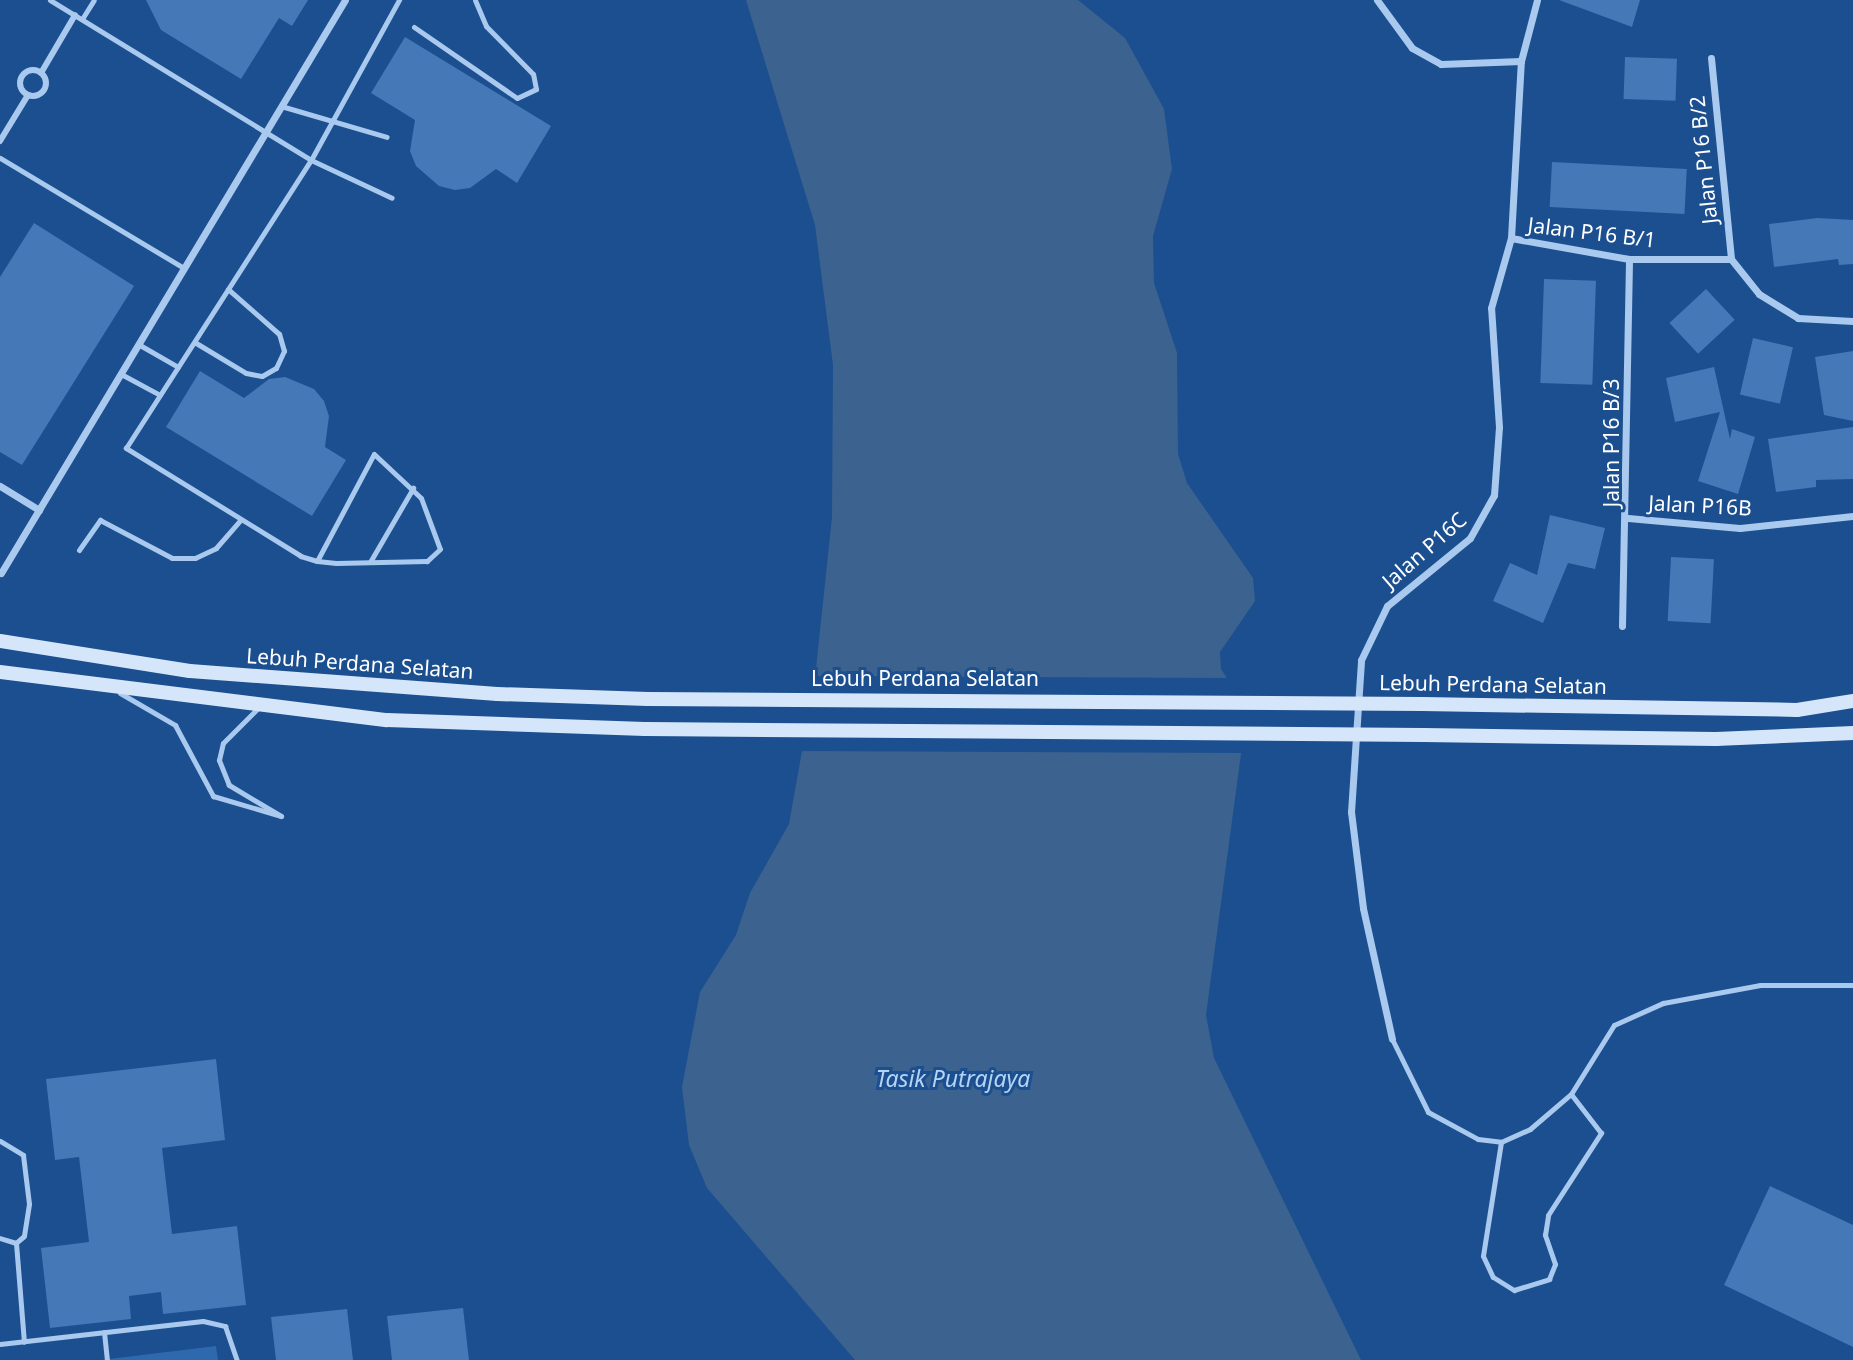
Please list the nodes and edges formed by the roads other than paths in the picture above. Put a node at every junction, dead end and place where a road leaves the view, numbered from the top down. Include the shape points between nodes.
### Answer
1 (50, 0) edge
2 (94, 0) edge
3 (345, 0) edge
4 (399, 0) edge
5 (475, 0) edge
6 (1377, 0) edge
7 (1536, 0) edge
8 (78, 17) junction
9 (414, 27) dead end
10 (1711, 58) dead end
11 (1521, 61) junction
12 (41, 73) junction
13 (28, 95) junction
14 (281, 106) junction
15 (333, 117) junction
16 (266, 132) junction
17 (387, 136) dead end
18 (0, 141) edge
19 (0, 158) edge
20 (311, 160) junction
21 (392, 198) dead end
22 (1511, 239) junction
23 (1629, 259) junction
24 (1731, 259) junction
25 (184, 268) junction
26 (228, 289) junction
27 (1853, 321) edge
28 (196, 343) junction
29 (138, 344) junction
30 (178, 367) junction
31 (121, 373) junction
32 (160, 395) junction
33 (0, 486) edge
34 (413, 488) junction
35 (39, 510) junction
36 (1853, 516) edge
37 (1628, 518) junction
38 (240, 520) junction
39 (79, 550) dead end
40 (317, 561) junction
41 (369, 562) junction
42 (1, 573) edge
43 (1622, 626) dead end
44 (0, 641) edge
45 (0, 672) edge
46 (112, 689) junction
47 (1853, 701) edge
48 (260, 706) junction
49 (1853, 733) edge
50 (1853, 985) edge
51 (1392, 1039) joint
52 (1570, 1094) junction
53 (0, 1141) edge
54 (1502, 1142) junction
55 (0, 1238) edge
56 (16, 1243) junction
57 (104, 1332) junction
58 (24, 1342) junction
59 (0, 1344) edge
60 (107, 1360) edge
61 (237, 1360) edge

1 - 8 lane
2 - 8 lane
3 - 14 street
4 - 15 lane
5 - 9 lane via 486,26 533,75 536,89 517,97
6 - 11 street via 1412,48 1441,64
7 - 11 street, Jalan P16C
8 - 12 street
8 - 16 lane
10 - 24 street, Jalan P16 B/2
11 - 22 street, Jalan P16C
12 - 13 street via 45,88
12 - 13 street via 22,76
13 - 18 street
14 - 15 lane
14 - 16 street
15 - 17 lane
15 - 20 lane
16 - 20 lane
16 - 25 street
19 - 25 lane
20 - 21 lane
20 - 26 lane
22 - 23 street, Jalan P16 B/1
22 - 51 street, Jalan P16C via 1491,309 1499,427 1489,509 1470,538 1387,606 1362,660 1351,811 1363,908
23 - 24 street, Jalan P16 B/1
23 - 37 street, Jalan P16 B/3
24 - 27 street via 1759,294 1798,318
25 - 29 street
26 - 28 lane
26 - 28 lane via 279,334 284,351 276,368 262,376 246,373
28 - 30 lane
29 - 30 lane
29 - 31 street
30 - 32 lane
31 - 32 lane
31 - 35 street
32 - 38 lane via 126,448
33 - 35 street
34 - 40 lane via 374,454
34 - 41 lane
34 - 41 lane via 437,538 437,557
35 - 42 street
36 - 37 street, Jalan P16B via 1740,528
37 - 43 street, Jalan P16 B/3
38 - 39 lane via 216,548 195,558 172,558 100,520
38 - 40 lane
40 - 41 lane
44 - 47 main road, Lebuh Perdana Selatan, bridge via 190,671 497,695 1797,710
45 - 46 main road
46 - 48 main road
46 - 48 lane via 156,708 175,725 214,796 281,816 229,785 219,760 223,743
48 - 49 main road, bridge via 387,720 645,729 1716,739
50 - 52 lane via 1760,985 1663,1003 1614,1025
51 - 54 lane via 1428,1112 1478,1139
52 - 54 lane via 1530,1129
52 - 54 lane via 1601,1133 1548,1215 1545,1235 1555,1264 1549,1279 1514,1290 1493,1277 1483,1256
53 - 56 lane via 18,1148 27,1170 28,1225
55 - 56 lane
56 - 58 lane
57 - 58 lane
57 - 60 lane
57 - 61 lane via 203,1321 225,1326
58 - 59 lane

